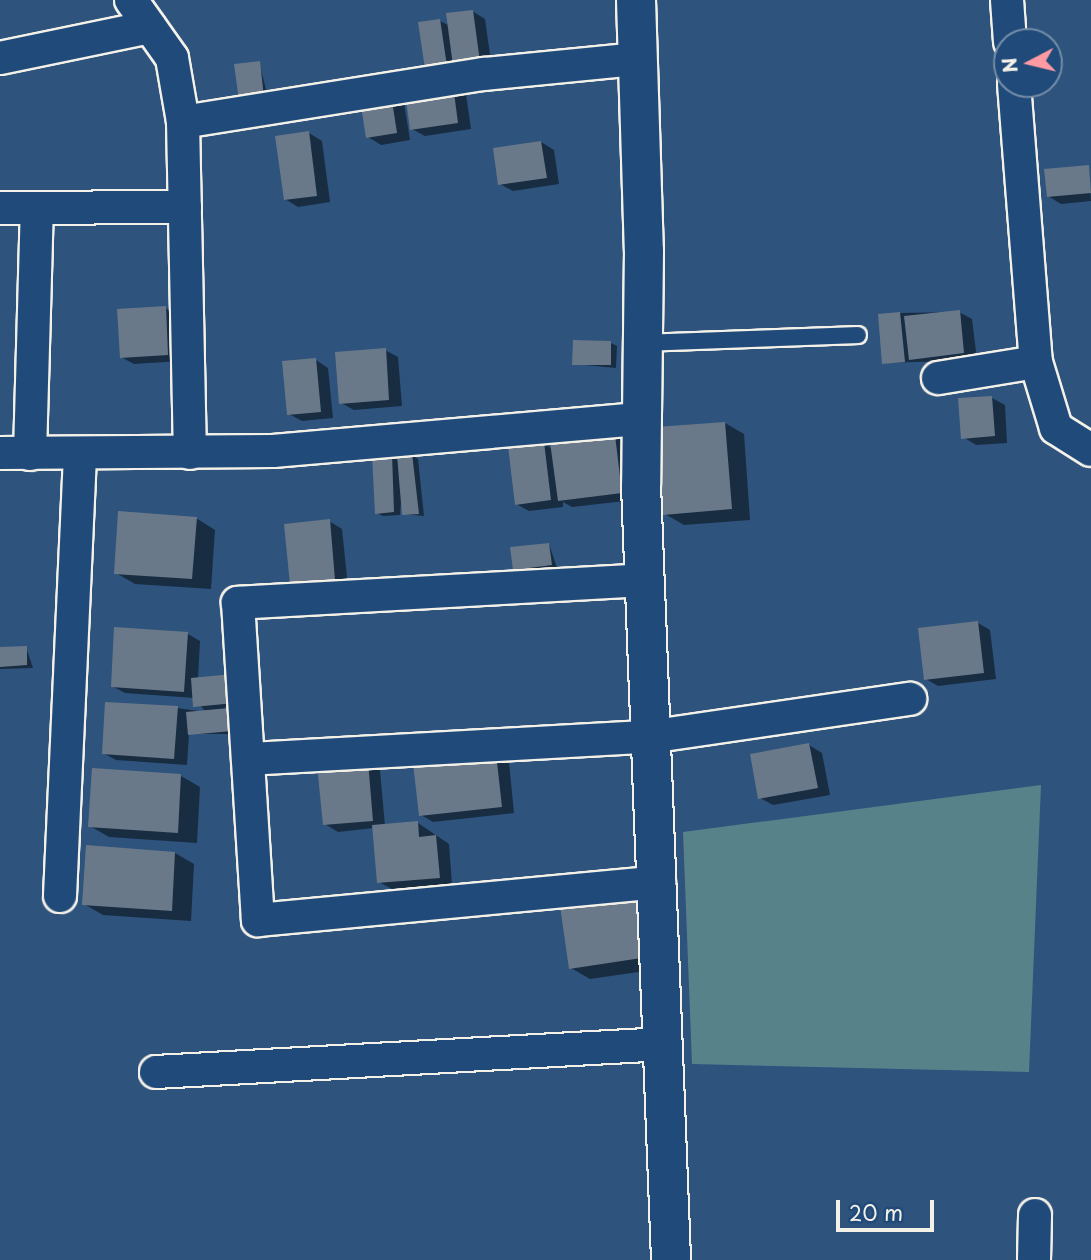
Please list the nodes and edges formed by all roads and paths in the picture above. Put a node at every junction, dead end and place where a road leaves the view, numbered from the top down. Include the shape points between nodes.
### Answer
1 (131, 0) edge
2 (636, 0) edge
3 (1007, 0) edge
4 (150, 27) junction
5 (1009, 28) edge
6 (0, 58) edge
7 (637, 59) junction
8 (1015, 98) edge
9 (183, 122) junction
10 (186, 207) junction
11 (0, 208) edge
12 (37, 208) junction
13 (859, 335) dead end
14 (643, 343) junction
15 (1036, 362) junction
16 (938, 378) dead end
17 (642, 419) junction
18 (1091, 450) edge
19 (190, 453) junction
20 (15, 454) edge
21 (80, 456) junction
22 (646, 580) junction
23 (910, 699) dead end
24 (655, 736) junction
25 (249, 759) junction
26 (659, 882) junction
27 (60, 897) dead end
28 (664, 1044) junction
29 (156, 1072) dead end
30 (1035, 1215) dead end
31 (671, 1260) edge
32 (1034, 1260) edge

1 - 4 street
2 - 7 street
3 - 5 street
4 - 6 street
4 - 9 street via 172,58
7 - 9 street via 484,74
7 - 14 street
8 - 15 street
9 - 10 street
10 - 12 street
10 - 19 street
11 - 12 street
12 - 20 street
13 - 14 lane
14 - 17 street
15 - 16 street
15 - 18 street via 1056,428
17 - 19 street
17 - 22 street
19 - 21 street
20 - 21 street
21 - 27 street
22 - 24 street
22 - 25 street via 238,603
23 - 24 street
24 - 25 street
24 - 26 street
25 - 26 street via 258,920
26 - 28 street
28 - 29 street
28 - 31 street
30 - 32 street

